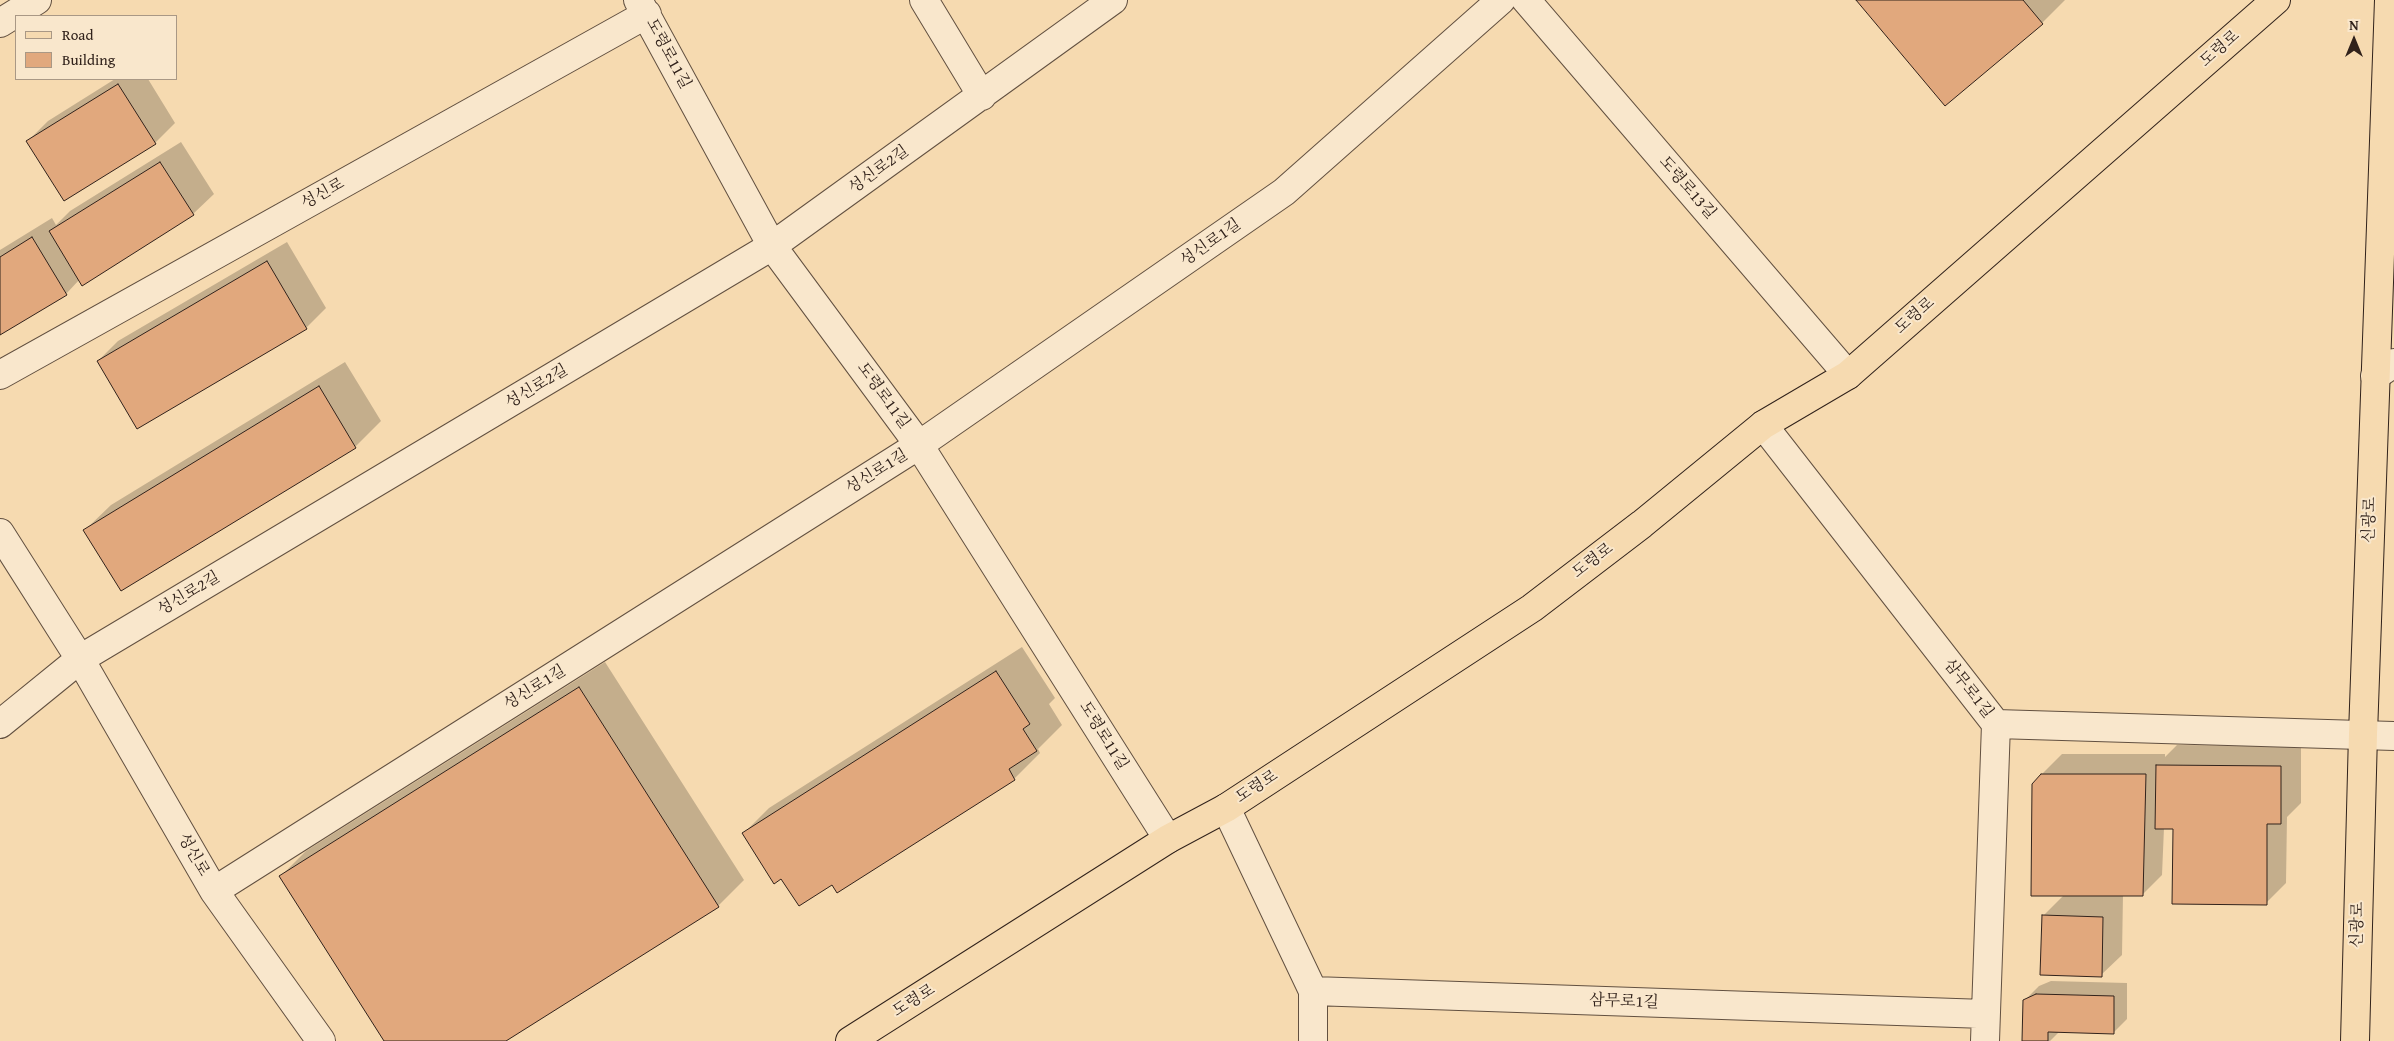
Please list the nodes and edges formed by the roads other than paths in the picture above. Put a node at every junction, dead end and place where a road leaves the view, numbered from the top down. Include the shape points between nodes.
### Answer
1 (37, 0) edge
2 (924, 0) edge
3 (1114, 0) edge
4 (1501, 0) edge
5 (1526, 0) edge
6 (2276, 0) edge
7 (2389, 0) edge
8 (642, 7) edge
9 (0, 23) edge
10 (982, 96) junction
11 (772, 246) junction
12 (2385, 370) edge
13 (0, 375) edge
14 (1848, 375) junction
15 (1764, 425) junction
16 (919, 445) junction
17 (0, 534) edge
18 (80, 659) junction
19 (0, 724) edge
20 (1996, 724) junction
21 (2363, 734) junction
22 (2394, 736) edge
23 (1226, 808) junction
24 (1168, 839) junction
25 (214, 891) junction
26 (1313, 991) junction
27 (1985, 1014) junction
28 (321, 1041) edge
29 (850, 1041) edge
30 (1312, 1041) edge
31 (1985, 1041) edge
32 (2355, 1041) edge

1 - 9 street
2 - 10 street
3 - 10 street, 성신로2길
4 - 16 street, 성신로1길 via 1284,192
5 - 14 street, 도령로13길
6 - 14 main road, 도령로
7 - 12 main road, 신광로
8 - 11 street, 도령로11길
8 - 13 street, 성신로
10 - 11 street, 성신로2길
11 - 16 street, 도령로11길
11 - 18 street, 성신로2길
12 - 21 main road, 신광로
14 - 15 main road, 도령로
15 - 20 street, 삼무로1길
15 - 23 main road, 도령로 via 1532,608
16 - 24 street, 도령로11길
16 - 25 street, 성신로1길
17 - 18 street, 성신로
18 - 19 street
18 - 25 street, 성신로
20 - 21 street
20 - 27 street, 삼무로1길
21 - 22 street
21 - 32 main road, 신광로
23 - 24 main road, 도령로
23 - 26 street
24 - 29 main road, 도령로
25 - 28 street, 성신로
26 - 27 street, 삼무로1길
26 - 30 street
27 - 31 street, 삼무로1길

